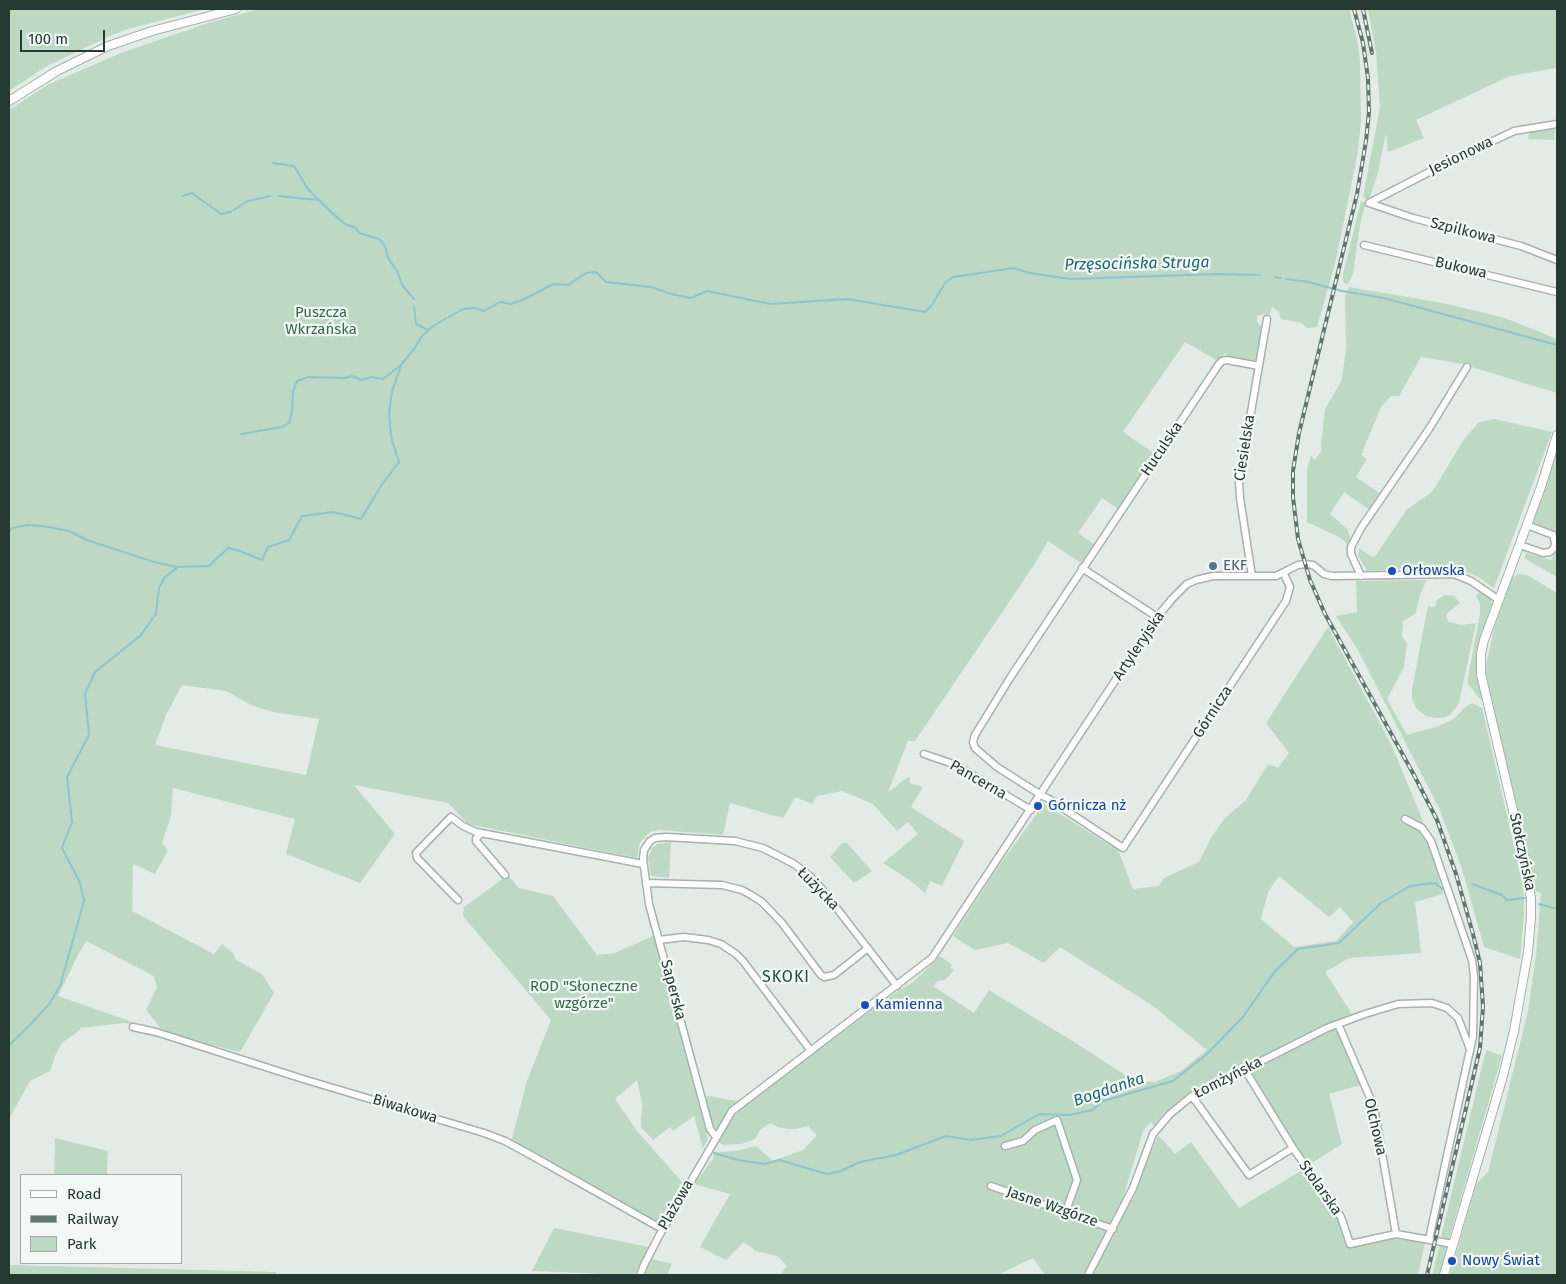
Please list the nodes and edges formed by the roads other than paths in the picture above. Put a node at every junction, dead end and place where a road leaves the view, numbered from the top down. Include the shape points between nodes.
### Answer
1 (236, 9) edge
2 (9, 101) edge
3 (1557, 124) edge
4 (1369, 203) joint
5 (1364, 246) dead end
6 (1557, 260) edge
7 (1557, 292) edge
8 (1267, 320) dead end
9 (1259, 366) junction
10 (1467, 367) dead end
11 (1557, 435) edge
12 (1527, 525) junction
13 (1520, 545) junction
14 (1082, 568) junction
15 (1284, 574) junction
16 (1252, 576) junction
17 (1361, 576) junction
18 (1499, 600) junction
19 (1158, 617) junction
20 (973, 742) joint
21 (924, 754) dead end
22 (1041, 795) junction
23 (1031, 810) junction
24 (1405, 819) dead end
25 (481, 833) junction
26 (650, 841) joint
27 (1123, 848) joint
28 (643, 864) junction
29 (505, 875) dead end
30 (646, 883) junction
31 (458, 900) dead end
32 (659, 940) junction
33 (868, 948) junction
34 (897, 986) junction
35 (1458, 1018) junction
36 (1473, 1020) junction
37 (1338, 1024) junction
38 (133, 1027) dead end
39 (1470, 1049) junction
40 (811, 1051) junction
41 (1245, 1070) junction
42 (1192, 1096) junction
43 (716, 1137) junction
44 (1005, 1146) dead end
45 (1293, 1148) junction
46 (991, 1186) dead end
47 (1066, 1211) junction
48 (662, 1229) junction
49 (1113, 1229) junction
50 (1396, 1234) junction
51 (1429, 1239) junction
52 (1454, 1244) junction
53 (640, 1275) edge
54 (1088, 1275) edge
55 (1444, 1275) edge

1 - 2 street via 113,44 64,67
3 - 4 street, Jesionowa via 1514,130
4 - 6 street, Szpilkowa via 1413,218 1522,246
5 - 7 street, Bukowa
8 - 9 street, Ciesielska
9 - 14 street, Huculska via 1227,360 1220,363
9 - 16 street, Ciesielska via 1239,482
10 - 17 street via 1361,528 1351,553
11 - 12 street, Stołczyńska
12 - 13 street, Stołczyńska
12 - 13 street via 1553,535 1554,548 1543,553
13 - 18 street, Stołczyńska
14 - 19 street
14 - 20 street, Huculska via 978,729
15 - 16 street, Artyleryjska
15 - 17 street via 1306,564 1330,576
15 - 27 street, Górnicza via 1290,587 1286,601
16 - 19 street, Artyleryjska via 1213,576 1193,581 1178,592
17 - 18 street via 1454,574
18 - 52 street, Stołczyńska via 1482,646 1480,664 1530,886 1532,909 1514,1031
19 - 22 street, Artyleryjska
20 - 22 street, Pancerna via 984,757
21 - 23 street, Pancerna via 956,765
22 - 23 street
22 - 27 street, Pancerna
23 - 34 street via 932,958
24 - 36 street via 1422,828 1431,841 1464,935 1473,967
25 - 28 street
25 - 29 street via 476,841
25 - 31 street via 451,817 416,854
26 - 28 street, Saperska via 643,853
26 - 33 street, Łużycka via 666,837 728,840 775,854 810,877
28 - 30 street, Saperska
30 - 32 street, Saperska
30 - 33 street via 722,885 751,895 782,923 824,977 834,975
32 - 40 street via 684,937 708,940 736,954
32 - 43 street, Saperska via 710,1129
33 - 34 street, Łużycka
34 - 40 street
35 - 36 street, Łomżyńska
35 - 37 street, Łomżyńska via 1439,1004 1420,1002 1386,1007
35 - 39 street
36 - 39 street
37 - 41 street, Łomżyńska
37 - 50 street, Olchowa via 1374,1107
38 - 48 street, Biwakowa via 505,1141
39 - 51 street
40 - 43 street via 735,1108
41 - 42 street, Łomżyńska
41 - 45 street, Stolarska
42 - 45 street via 1249,1175
42 - 49 street, Łomżyńska via 1170,1114 1154,1134
43 - 48 street, Plażowa
44 - 47 street via 1023,1141 1035,1130 1057,1120 1076,1177
45 - 50 street, Stolarska via 1341,1217 1350,1244
46 - 47 street, Jasne Wzgórze
47 - 49 street, Jasne Wzgórze
48 - 53 street, Plażowa
49 - 54 street, Łomżyńska
50 - 51 street, Stolarska
51 - 52 street, Stolarska
52 - 55 street, Stołczyńska

